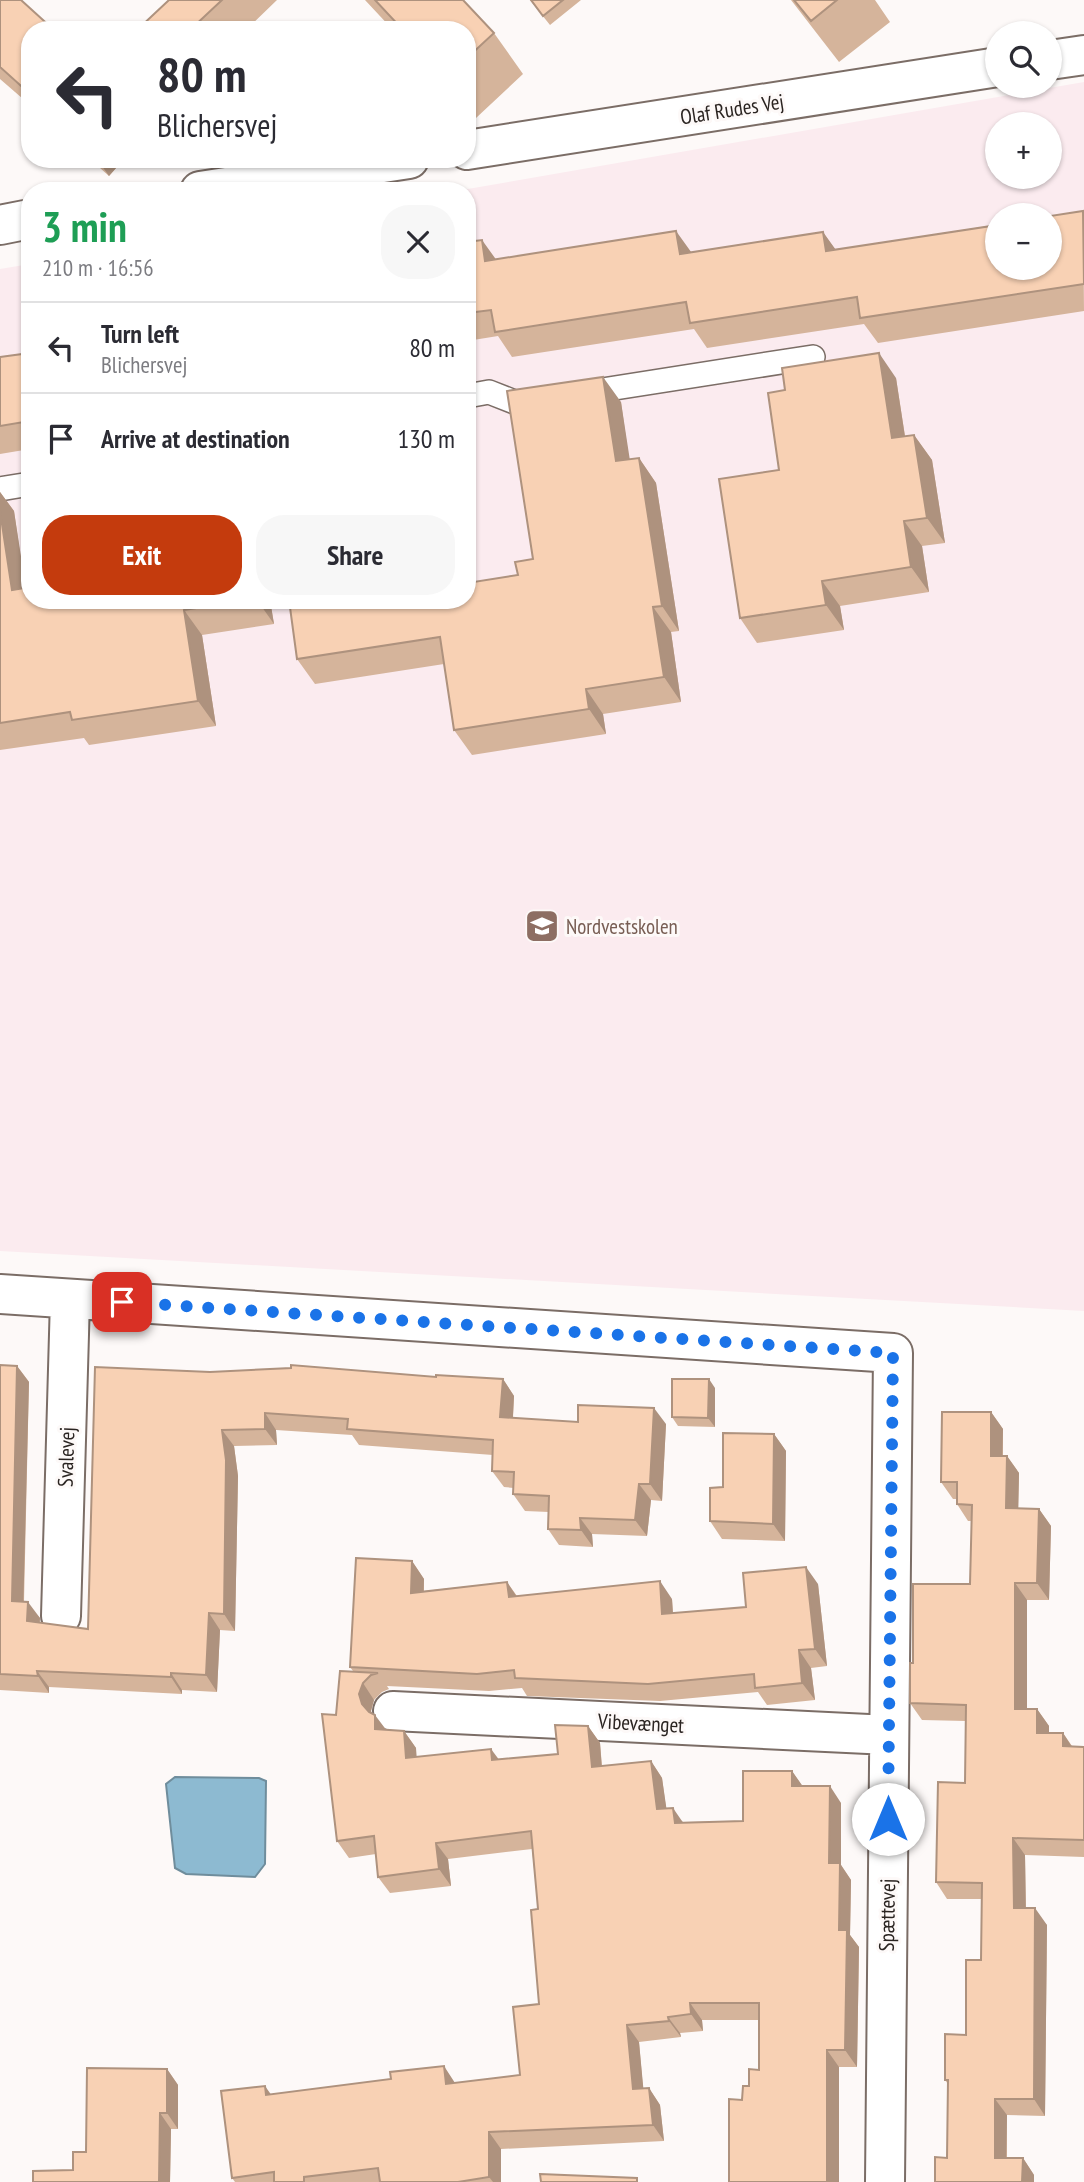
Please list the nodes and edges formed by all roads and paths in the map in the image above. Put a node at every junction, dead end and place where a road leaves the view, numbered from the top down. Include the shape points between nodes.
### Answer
1 (1084, 55) edge
2 (1062, 58) edge
3 (985, 69) edge
4 (476, 149) edge
5 (350, 168) edge
6 (258, 182) edge
7 (21, 221) edge
8 (0, 225) edge
9 (813, 357) dead end
10 (476, 394) edge
11 (21, 486) edge
12 (0, 489) edge
13 (0, 1294) edge
14 (70, 1298) junction
15 (61, 1616) dead end
16 (393, 1711) dead end
17 (889, 1735) junction
18 (885, 2182) edge

1 - 2 street
3 - 4 street, Olaf Rudes Vej
5 - 6 street
7 - 8 street
9 - 10 lane via 517,403 489,392
11 - 12 lane
13 - 14 street
14 - 15 street, Svalevej
14 - 17 street, Spættevej via 893,1353
16 - 17 street, Vibevænget
17 - 18 street, Spættevej

